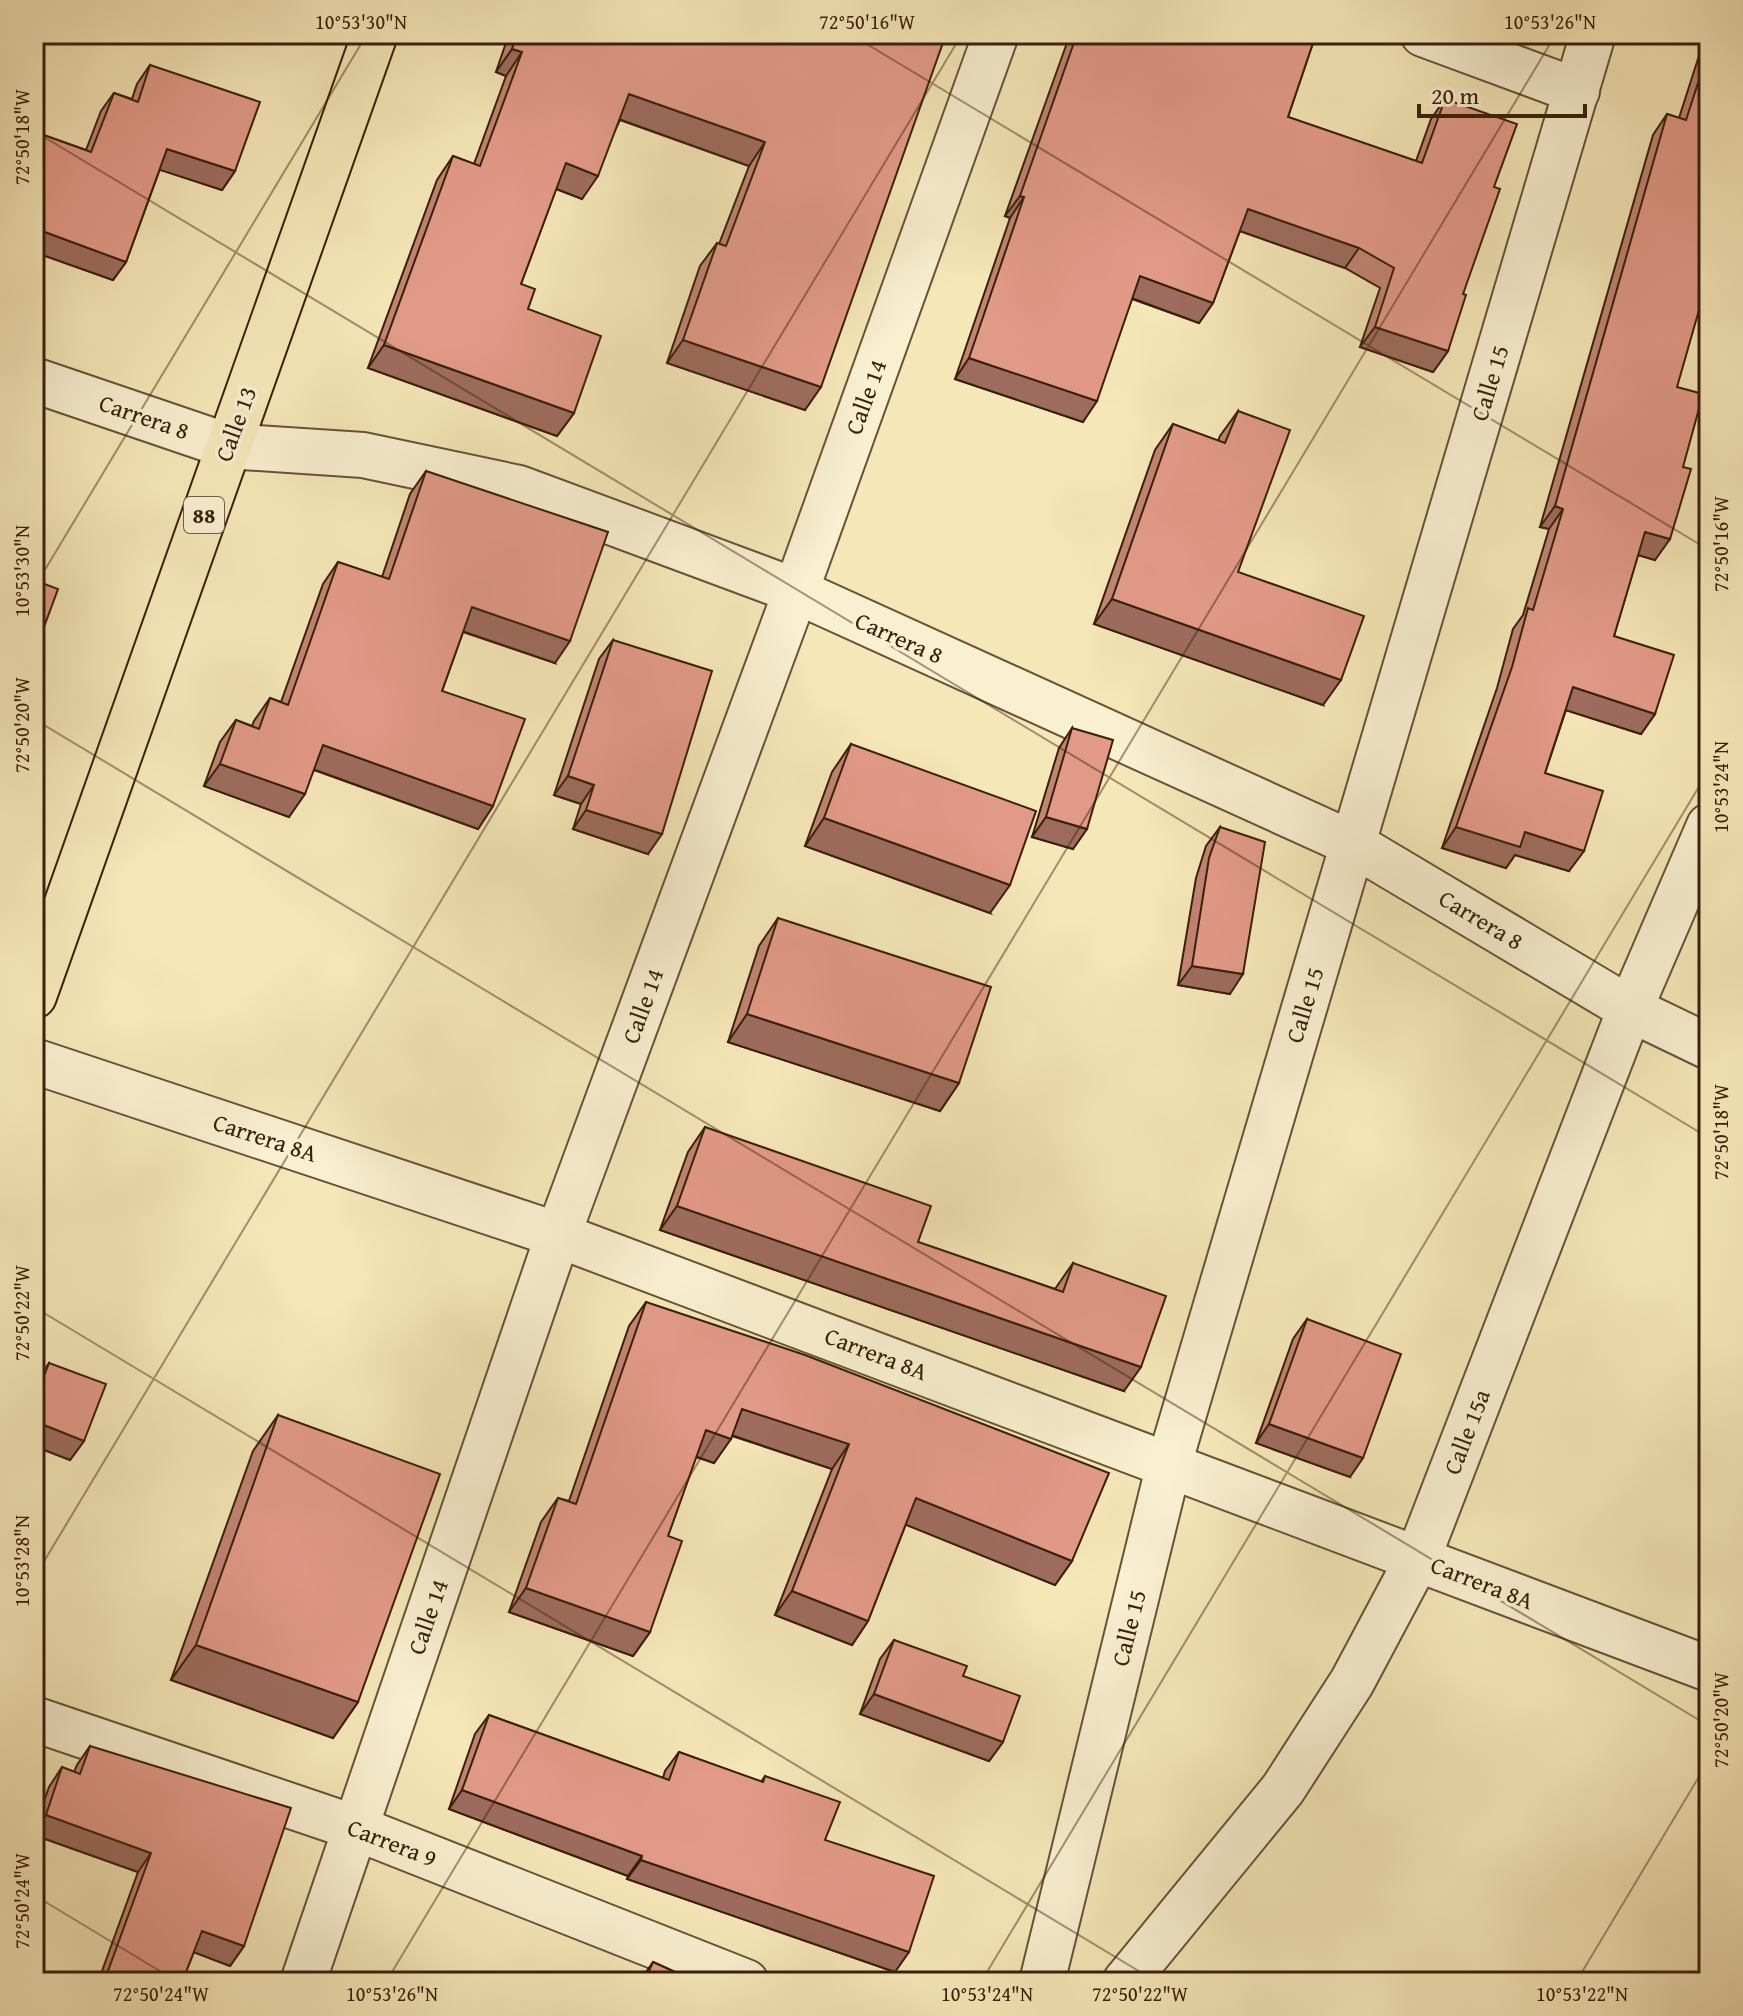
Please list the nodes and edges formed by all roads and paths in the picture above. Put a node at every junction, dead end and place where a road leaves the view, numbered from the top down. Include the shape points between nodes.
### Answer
1 (375, 34) edge
2 (996, 34) edge
3 (1423, 34) edge
4 (1593, 34) edge
5 (1577, 91) junction
6 (34, 380) edge
7 (228, 446) junction
8 (796, 591) junction
9 (1709, 826) edge
10 (1353, 844) junction
11 (34, 996) edge
12 (1630, 1009) junction
13 (1709, 1047) edge
14 (34, 1061) edge
15 (558, 1235) junction
16 (1169, 1464) junction
17 (1418, 1558) junction
18 (1709, 1669) edge
19 (34, 1719) edge
20 (356, 1828) junction
21 (303, 1982) edge
22 (746, 1982) edge
23 (1042, 1982) edge
24 (1125, 1982) edge

1 - 7 highway, Calle 13 / 88
2 - 8 street, Calle 14
3 - 5 street
4 - 5 street, Calle 15
5 - 10 street, Calle 15
6 - 7 street, Carrera 8
7 - 8 street, Carrera 8 via 363,455 519,488
7 - 11 highway, Calle 13 / 88
8 - 10 street, Carrera 8
8 - 15 street, Calle 14
9 - 12 street, Calle 15a
10 - 12 street, Carrera 8
10 - 16 street, Calle 15
12 - 13 street, Carrera 8
12 - 17 street, Calle 15a
14 - 15 street, Carrera 8A
15 - 16 street, Carrera 8A
15 - 20 street, Calle 14
16 - 17 street, Carrera 8A
16 - 23 street, Calle 15
17 - 18 street, Carrera 8A
17 - 24 street, Calle 15a via 1352,1682 1283,1789
19 - 20 street, Carrera 9
20 - 21 street, Calle 14
20 - 22 street, Carrera 9

